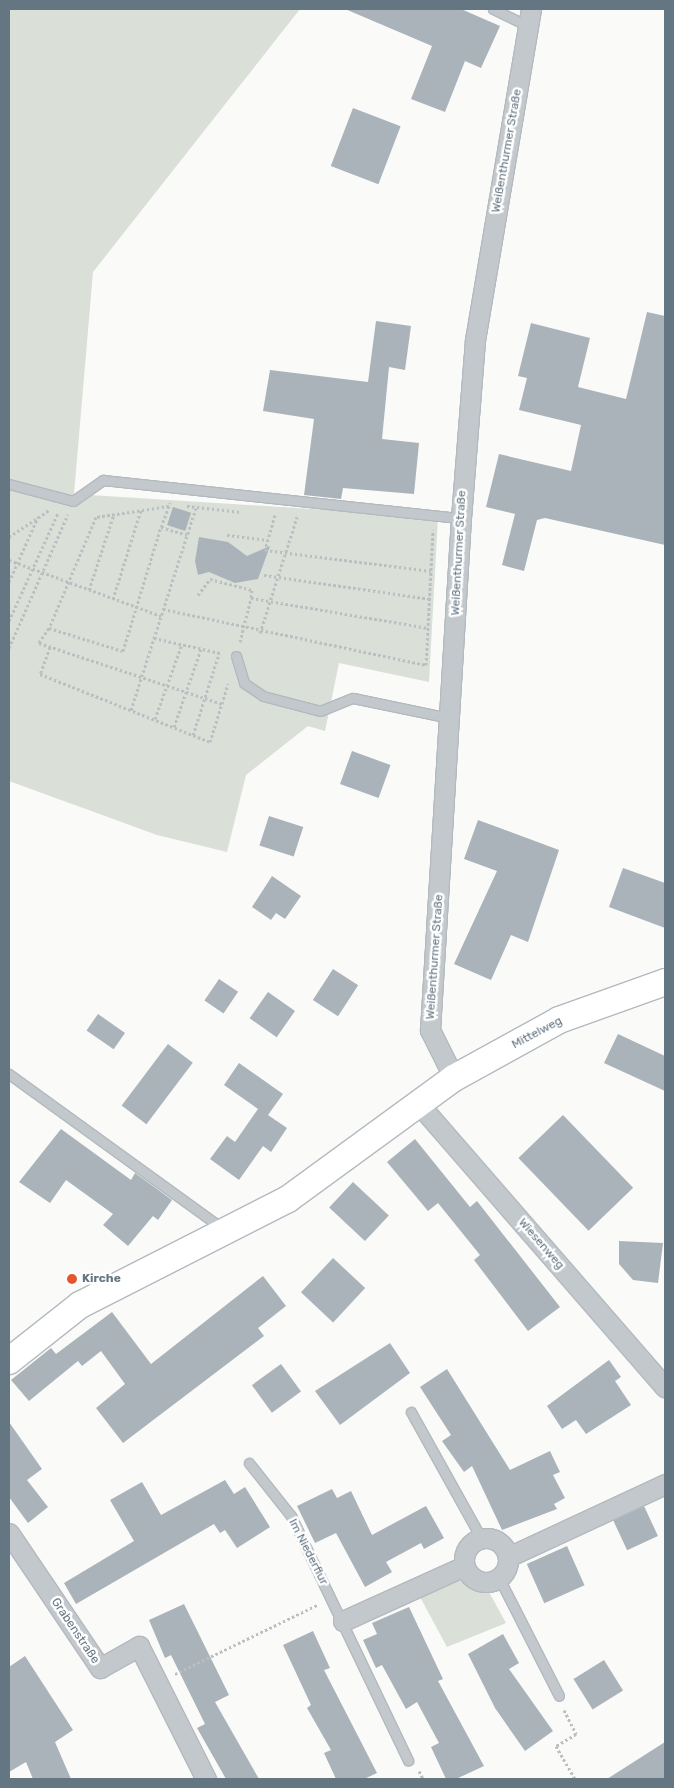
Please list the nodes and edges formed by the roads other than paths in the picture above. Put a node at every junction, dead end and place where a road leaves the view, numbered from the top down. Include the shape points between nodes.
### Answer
1 (493, 9) edge
2 (529, 18) edge
3 (9, 484) edge
4 (461, 518) junction
5 (236, 656) road end
6 (450, 718) junction
7 (665, 982) edge
8 (9, 1074) edge
9 (454, 1078) junction
10 (418, 1102) junction
11 (227, 1232) junction
12 (9, 1361) edge
13 (665, 1387) edge
14 (411, 1412) dead end
15 (249, 1462) dead end
16 (665, 1484) edge
17 (9, 1533) edge
18 (481, 1538) junction
19 (508, 1557) junction
20 (464, 1566) junction
21 (499, 1578) junction
22 (344, 1622) junction
23 (559, 1696) road end
24 (408, 1760) dead end
25 (206, 1779) edge

1 - 2 lane, Weißenthurmer Straße
2 - 4 street, Weißenthurmer Straße via 474,340
3 - 4 lane via 70,500 103,480
4 - 6 street, Weißenthurmer Straße
5 - 6 lane via 244,683 263,696 320,711 353,698
6 - 9 street, Weißenthurmer Straße via 430,1030
7 - 9 street, Mittelweg via 559,1020
8 - 11 lane
9 - 10 street, Mittelweg
10 - 11 street via 288,1199
10 - 13 street, Wiesenweg
11 - 12 street via 80,1305
14 - 18 lane
15 - 22 lane, Im Niederflur via 291,1516
16 - 19 street
17 - 25 street, Grabenstraße via 100,1668 139,1646
18 - 19 street via 498,1541
18 - 20 street via 467,1548
19 - 21 street
20 - 21 street via 481,1582
20 - 22 street
21 - 23 lane
22 - 24 lane, Im Niederflur

